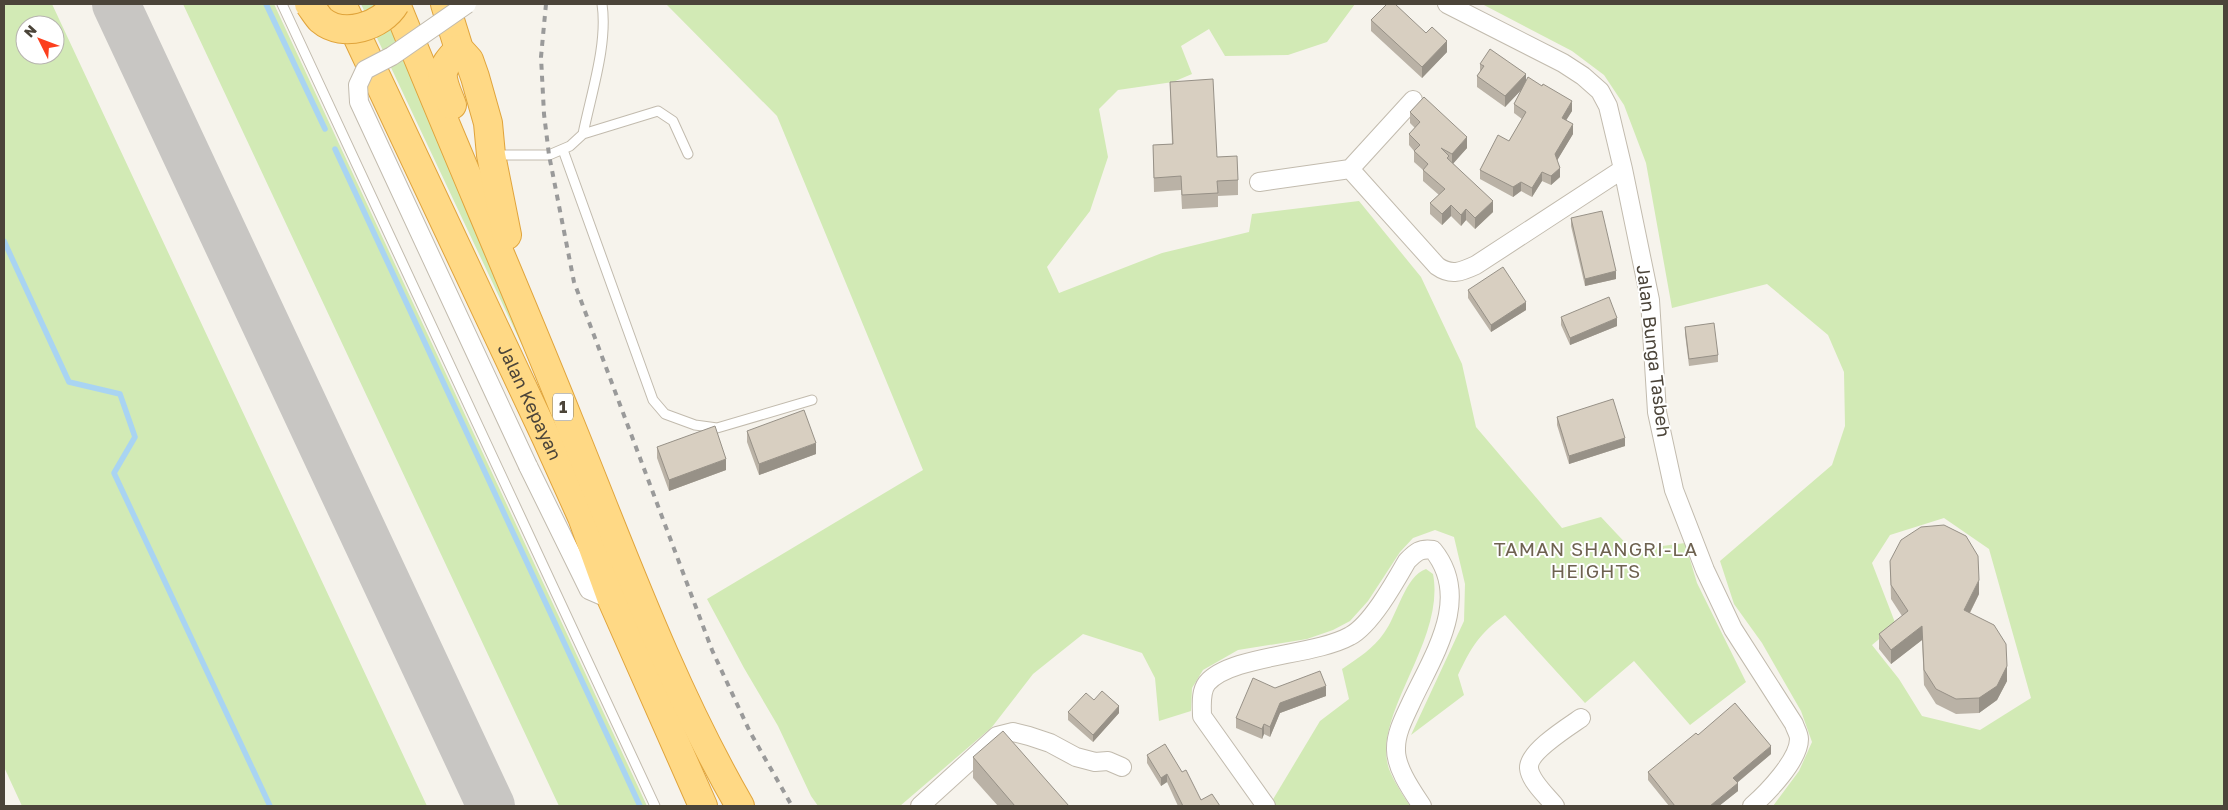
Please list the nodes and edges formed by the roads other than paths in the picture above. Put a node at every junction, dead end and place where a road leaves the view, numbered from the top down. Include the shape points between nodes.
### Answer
1 (282, 4) edge
2 (309, 4) edge
3 (342, 4) edge
4 (395, 4) edge
5 (445, 4) edge
6 (467, 4) edge
7 (602, 4) edge
8 (1446, 4) edge
9 (459, 49) junction
10 (1413, 100) dead end
11 (583, 134) junction
12 (563, 150) junction
13 (688, 154) dead end
14 (491, 155) junction
15 (1350, 169) junction
16 (1623, 169) junction
17 (1259, 182) dead end
18 (486, 216) junction
19 (525, 312) junction
20 (812, 400) dead end
21 (612, 600) junction
22 (1581, 718) dead end
23 (1122, 767) dead end
24 (654, 806) edge
25 (703, 806) edge
26 (740, 806) edge
27 (920, 806) edge
28 (1266, 806) edge
29 (1422, 806) edge
30 (1555, 806) edge
31 (1752, 806) edge

1 - 24 lane
2 - 4 highway, bridge via 322,21 339,28 354,29 385,16
3 - 21 highway, Jalan Kepayan / 1 via 546,437 582,517
4 - 18 highway, Jalan Kepayan / 1
5 - 9 highway
6 - 21 street, bridge via 392,56 364,70 358,85 359,102 589,590
7 - 11 lane via 603,38
8 - 16 street, Jalan Bunga Tasbeh via 1563,63 1600,91 1608,106
9 - 14 highway via 469,60 475,77 488,123
9 - 18 highway via 445,65 441,78 479,177
10 - 15 street
11 - 12 lane
11 - 13 lane via 658,111 673,121
12 - 14 lane via 549,155
12 - 20 lane via 658,407 665,414 717,428
14 - 19 highway
15 - 16 street via 1437,266 1445,272 1455,273 1476,265
15 - 17 street
16 - 31 street, Jalan Bunga Tasbeh via 1650,300 1657,412 1674,490 1704,570 1733,629 1794,724 1799,738 1782,773
18 - 19 highway, Jalan Kepayan / 1
19 - 26 highway, Jalan Kepayan / 1 via 657,635 706,743
21 - 25 highway, Jalan Kepayan / 1
22 - 30 street via 1530,760 1532,776
23 - 27 street via 1108,761 1076,758 1050,743 1013,732 997,736
28 - 29 street via 1202,716 1206,684 1229,668 1350,637 1362,629 1407,561 1423,548 1433,550 1444,563 1450,583 1450,610 1442,636 1398,732 1395,750 1400,767

